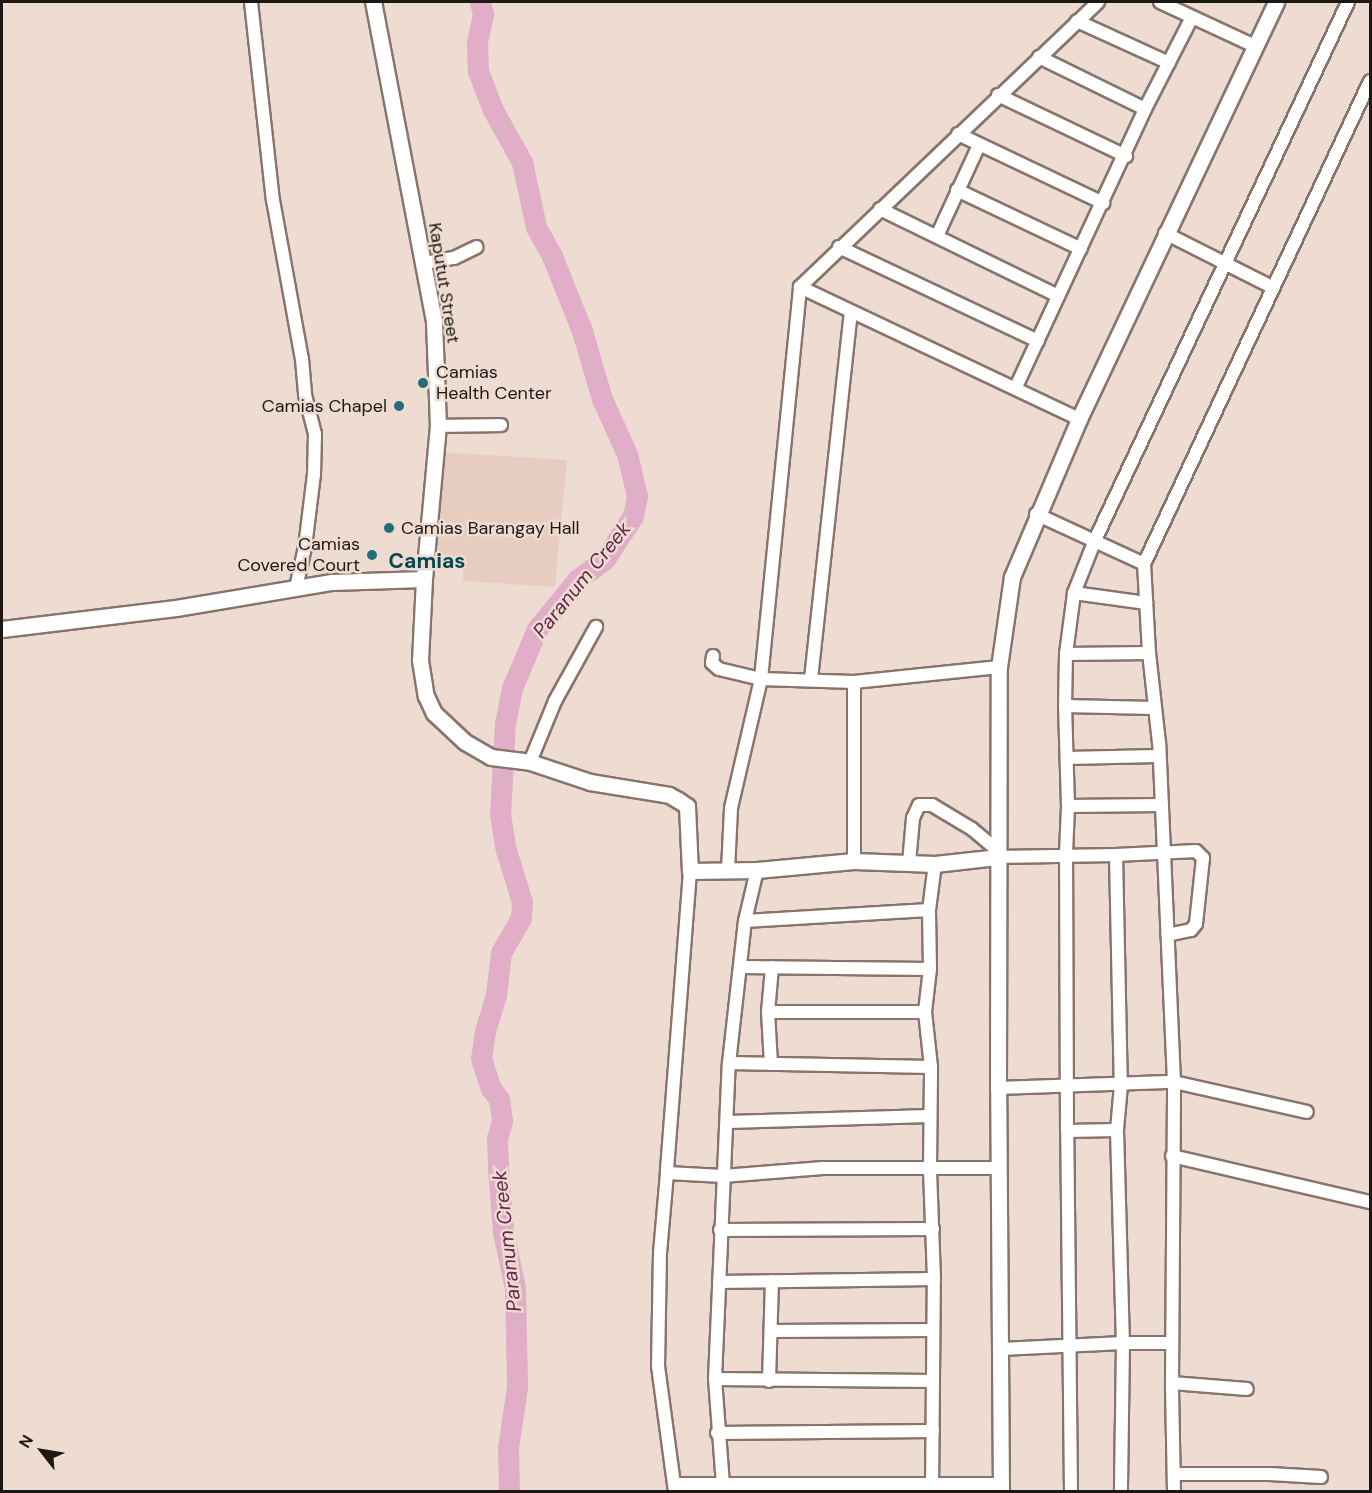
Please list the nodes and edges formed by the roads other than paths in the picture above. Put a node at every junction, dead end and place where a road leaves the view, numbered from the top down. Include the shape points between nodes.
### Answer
1 (251, 2) edge
2 (373, 2) edge
3 (1098, 2) edge
4 (1160, 2) edge
5 (1275, 2) edge
6 (1348, 2) edge
7 (1192, 17) junction
8 (1077, 21) junction
9 (1255, 46) junction
10 (1039, 57) junction
11 (1169, 63) junction
12 (1371, 81) edge
13 (998, 95) junction
14 (1145, 110) junction
15 (958, 134) junction
16 (980, 145) junction
17 (1126, 156) junction
18 (957, 190) junction
19 (1103, 204) junction
20 (880, 209) junction
21 (1165, 232) junction
22 (937, 236) junction
23 (477, 247) dead end
24 (839, 247) junction
25 (1082, 249) junction
26 (425, 262) junction
27 (1227, 262) junction
28 (800, 287) junction
29 (1272, 287) junction
30 (1058, 296) junction
31 (851, 312) junction
32 (1038, 341) junction
33 (1016, 387) junction
34 (1079, 419) junction
35 (501, 425) dead end
36 (438, 426) junction
37 (1036, 514) junction
38 (1095, 540) junction
39 (1144, 564) junction
40 (424, 579) junction
41 (296, 588) junction
42 (1074, 593) junction
43 (1146, 603) junction
44 (596, 627) dead end
45 (2, 629) edge
46 (1149, 653) junction
47 (1066, 654) junction
48 (713, 656) dead end
49 (999, 667) junction
50 (761, 679) junction
51 (811, 679) junction
52 (854, 682) junction
53 (1065, 706) junction
54 (1154, 708) junction
55 (1158, 756) junction
56 (1067, 758) junction
57 (523, 762) junction
58 (1162, 805) junction
59 (1068, 806) junction
60 (997, 853) junction
61 (1164, 853) junction
62 (1066, 854) junction
63 (1116, 855) junction
64 (854, 861) junction
65 (909, 863) junction
66 (935, 864) junction
67 (728, 870) junction
68 (757, 870) junction
69 (690, 871) junction
70 (930, 910) junction
71 (746, 921) junction
72 (1168, 935) junction
73 (740, 967) junction
74 (772, 967) junction
75 (930, 969) junction
76 (768, 1012) junction
77 (925, 1012) junction
78 (729, 1063) junction
79 (771, 1064) junction
80 (931, 1067) junction
81 (1174, 1082) junction
82 (1121, 1085) junction
83 (1068, 1087) junction
84 (998, 1088) junction
85 (1307, 1112) dead end
86 (930, 1116) junction
87 (728, 1122) junction
88 (1117, 1130) junction
89 (1067, 1131) junction
90 (1172, 1156) junction
91 (930, 1168) junction
92 (999, 1168) junction
93 (667, 1173) junction
94 (723, 1176) junction
95 (1371, 1202) edge
96 (933, 1229) junction
97 (720, 1230) junction
98 (934, 1279) junction
99 (772, 1281) junction
100 (719, 1282) junction
101 (932, 1330) junction
102 (772, 1331) junction
103 (1123, 1342) junction
104 (1172, 1343) junction
105 (1070, 1347) junction
106 (1001, 1349) junction
107 (715, 1379) junction
108 (769, 1381) junction
109 (933, 1381) junction
110 (1172, 1383) junction
111 (1247, 1389) dead end
112 (933, 1431) junction
113 (717, 1433) junction
114 (1175, 1474) junction
115 (1321, 1477) dead end
116 (723, 1485) junction
117 (674, 1488) edge
118 (932, 1488) edge
119 (1001, 1488) edge
120 (1071, 1491) edge
121 (1121, 1491) edge
122 (1174, 1491) edge

1 - 41 street via 273,200 315,434 305,547
2 - 26 street, Kaputut Street
3 - 8 street
4 - 7 street
5 - 9 street
6 - 27 street
7 - 9 street
7 - 11 street
8 - 10 street
8 - 11 street
9 - 21 street
10 - 13 street
10 - 14 street
11 - 14 street
12 - 29 street
13 - 15 street
13 - 17 street
14 - 17 street
15 - 16 street
15 - 20 street
16 - 18 street
16 - 19 street
17 - 19 street
18 - 22 street
18 - 25 street
19 - 25 street
20 - 22 street
20 - 24 street
21 - 27 street
21 - 34 street
22 - 30 street
23 - 26 street via 454,258
24 - 28 street
24 - 32 street
25 - 30 street
26 - 36 street, Kaputut Street via 434,321
27 - 29 street
27 - 38 street
28 - 31 street
28 - 50 street
29 - 39 street
30 - 32 street
31 - 33 street
31 - 51 street
32 - 33 street
33 - 34 street
34 - 37 street
35 - 36 street
36 - 40 street, Kaputut Street
37 - 38 street
37 - 49 street via 1012,577
38 - 39 street
38 - 42 street
39 - 43 street
40 - 41 street via 332,582
40 - 57 street, Kaputut Street via 420,660 426,696 434,713 453,733 491,757
41 - 45 street via 176,608
42 - 43 street
42 - 47 street
43 - 46 street
44 - 57 street
46 - 47 street
46 - 54 street
47 - 53 street
48 - 50 street via 712,663 719,669
49 - 52 street
49 - 60 street
50 - 51 street
50 - 67 street via 731,808
51 - 52 street
52 - 64 street
53 - 54 street
53 - 56 street
54 - 55 street
55 - 56 street
55 - 58 street
56 - 59 street
57 - 69 street via 590,782 669,795 678,800 687,806
58 - 59 street
58 - 61 street
59 - 62 street
60 - 62 street
60 - 65 street via 972,829 932,805 919,805 912,818
60 - 66 street
60 - 84 street
61 - 63 street
61 - 72 street
61 - 72 street via 1196,851 1203,858 1196,924 1191,930
62 - 63 street
62 - 83 street
63 - 82 street
64 - 65 street
64 - 68 street
65 - 66 street
66 - 70 street
67 - 68 street
67 - 69 street
68 - 71 street
69 - 93 street
70 - 71 street
70 - 75 street
71 - 73 street
72 - 81 street
73 - 74 street
73 - 78 street
74 - 75 street
74 - 76 street
75 - 77 street
76 - 77 street
76 - 79 street
77 - 80 street
78 - 79 street
78 - 87 street
79 - 80 street
80 - 86 street
81 - 82 street
81 - 85 street
81 - 90 street
82 - 83 street
82 - 88 street
83 - 84 street
83 - 89 street
84 - 92 street
86 - 87 street
86 - 91 street
87 - 94 street
88 - 89 street
88 - 103 street
89 - 105 street
90 - 95 street
90 - 104 street
91 - 92 street
91 - 94 street via 823,1168
91 - 96 street
92 - 106 street
93 - 94 street
93 - 117 street via 660,1253 658,1366
94 - 97 street
96 - 97 street
96 - 98 street
97 - 100 street
98 - 99 street
98 - 101 street
99 - 100 street
99 - 102 street
100 - 107 street
101 - 102 street
101 - 109 street
102 - 108 street
103 - 104 street
103 - 105 street
103 - 121 street
104 - 110 street
105 - 106 street
105 - 120 street
106 - 119 street
107 - 108 street
107 - 113 street
108 - 109 street
109 - 112 street
110 - 111 street
110 - 114 street
112 - 113 street
112 - 118 street
113 - 116 street
114 - 115 street
114 - 122 street
116 - 117 street
116 - 118 street
118 - 119 street

